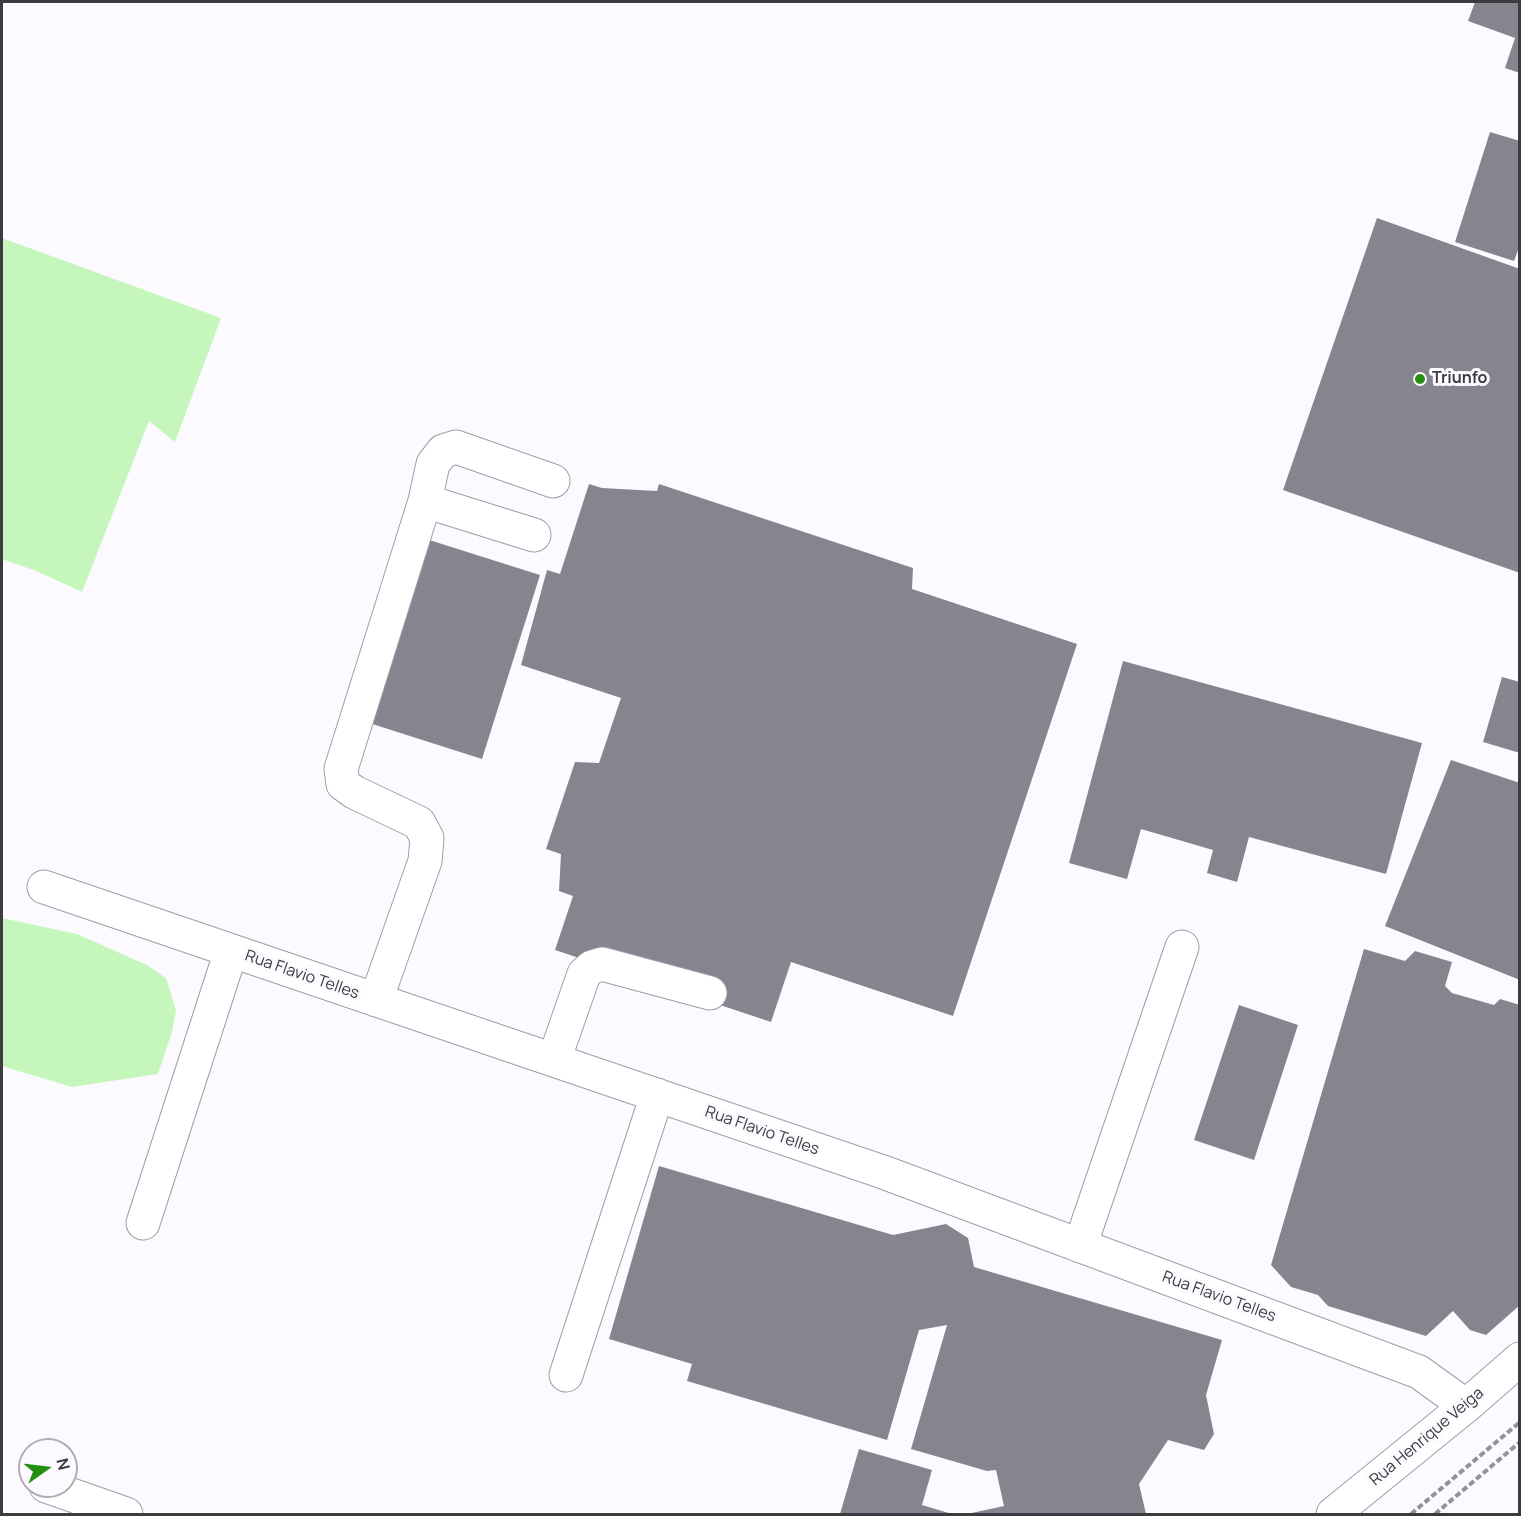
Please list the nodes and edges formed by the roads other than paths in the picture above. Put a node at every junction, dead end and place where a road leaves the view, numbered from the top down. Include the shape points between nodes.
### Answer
1 (553, 481) dead end
2 (425, 501) junction
3 (534, 535) dead end
4 (45, 887) dead end
5 (1182, 947) dead end
6 (231, 951) junction
7 (710, 993) dead end
8 (376, 1000) junction
9 (554, 1060) junction
10 (657, 1095) junction
11 (144, 1223) dead end
12 (1080, 1246) junction
13 (1520, 1359) edge
14 (566, 1375) dead end
15 (1466, 1406) junction
16 (78, 1498) edge
17 (126, 1515) edge
18 (1333, 1515) edge

1 - 2 street via 456,447 443,451 433,464
2 - 3 street
2 - 8 street via 341,769 342,783 419,822 427,838 424,861
4 - 6 street, Rua Flavio Telles
5 - 12 street
6 - 8 street, Rua Flavio Telles
6 - 11 street
7 - 9 street via 602,964 592,967 584,974
8 - 9 street, Rua Flavio Telles
9 - 10 street, Rua Flavio Telles
10 - 12 street, Rua Flavio Telles via 883,1172
10 - 14 street
12 - 15 street, Rua Flavio Telles via 1419,1372
13 - 15 street, Rua Henrique Veiga
15 - 18 street, Rua Henrique Veiga
16 - 17 street

